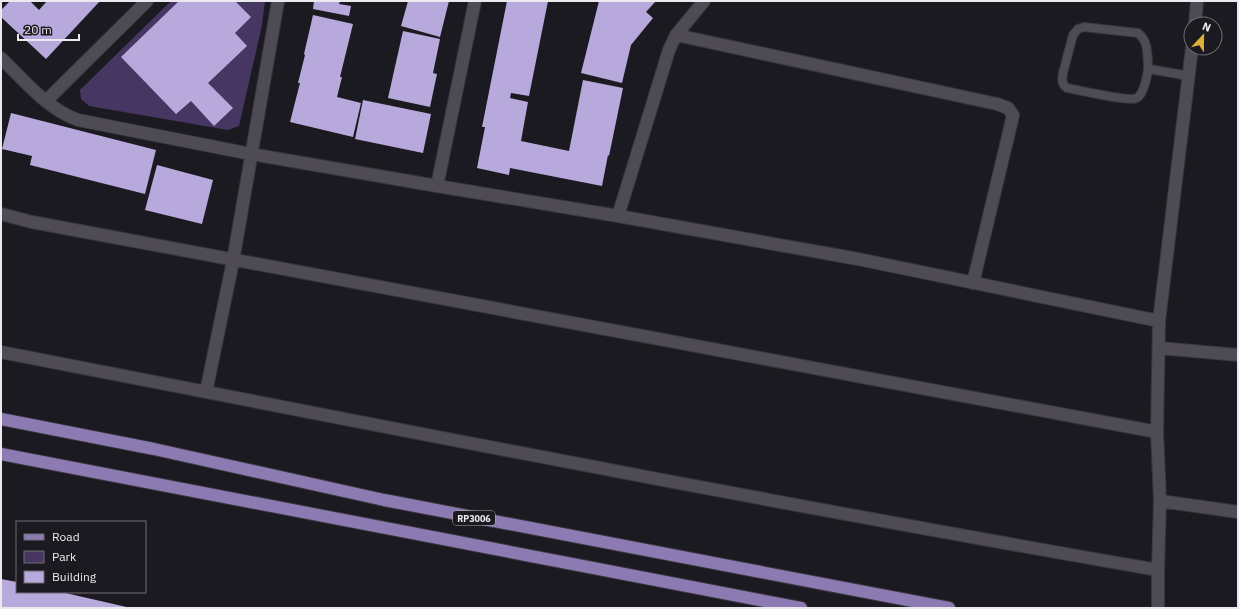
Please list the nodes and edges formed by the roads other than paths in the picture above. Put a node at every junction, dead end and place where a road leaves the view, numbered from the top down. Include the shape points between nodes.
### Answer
1 (147, 1) edge
2 (278, 1) edge
3 (475, 1) edge
4 (704, 1) edge
5 (1197, 1) edge
6 (1196, 16) edge
7 (676, 35) junction
8 (1191, 56) edge
9 (1, 58) edge
10 (1149, 69) junction
11 (1188, 76) junction
12 (46, 101) junction
13 (251, 154) junction
14 (437, 186) junction
15 (1, 214) edge
16 (618, 216) junction
17 (233, 261) junction
18 (972, 283) junction
19 (1159, 321) junction
20 (1158, 348) junction
21 (1, 352) edge
22 (1238, 355) edge
23 (206, 392) junction
24 (1, 419) edge
25 (1157, 432) junction
26 (1, 454) edge
27 (1160, 501) junction
28 (1238, 512) edge
29 (1158, 570) junction
30 (801, 608) edge
31 (949, 608) edge
32 (1158, 608) edge

1 - 12 street
2 - 13 street
3 - 14 street
4 - 7 street
5 - 6 street
7 - 16 street
7 - 18 street via 1008,108 1013,114 1012,124
8 - 11 street
9 - 12 street
10 - 10 lane via 1146,43 1144,37 1138,33 1084,27 1073,35 1062,80 1067,88 1132,99 1141,95
10 - 11 lane
11 - 19 street
12 - 13 street via 78,120
13 - 14 street
13 - 17 street
14 - 16 street
15 - 17 street
16 - 18 street via 858,259
17 - 23 street
17 - 25 street
18 - 19 street
19 - 20 street
20 - 22 street
20 - 25 street
21 - 23 street
23 - 29 street via 690,485
24 - 31 main road, RP3006 via 154,449 384,500
25 - 27 street
26 - 30 main road
27 - 28 street
27 - 29 street
29 - 32 street

